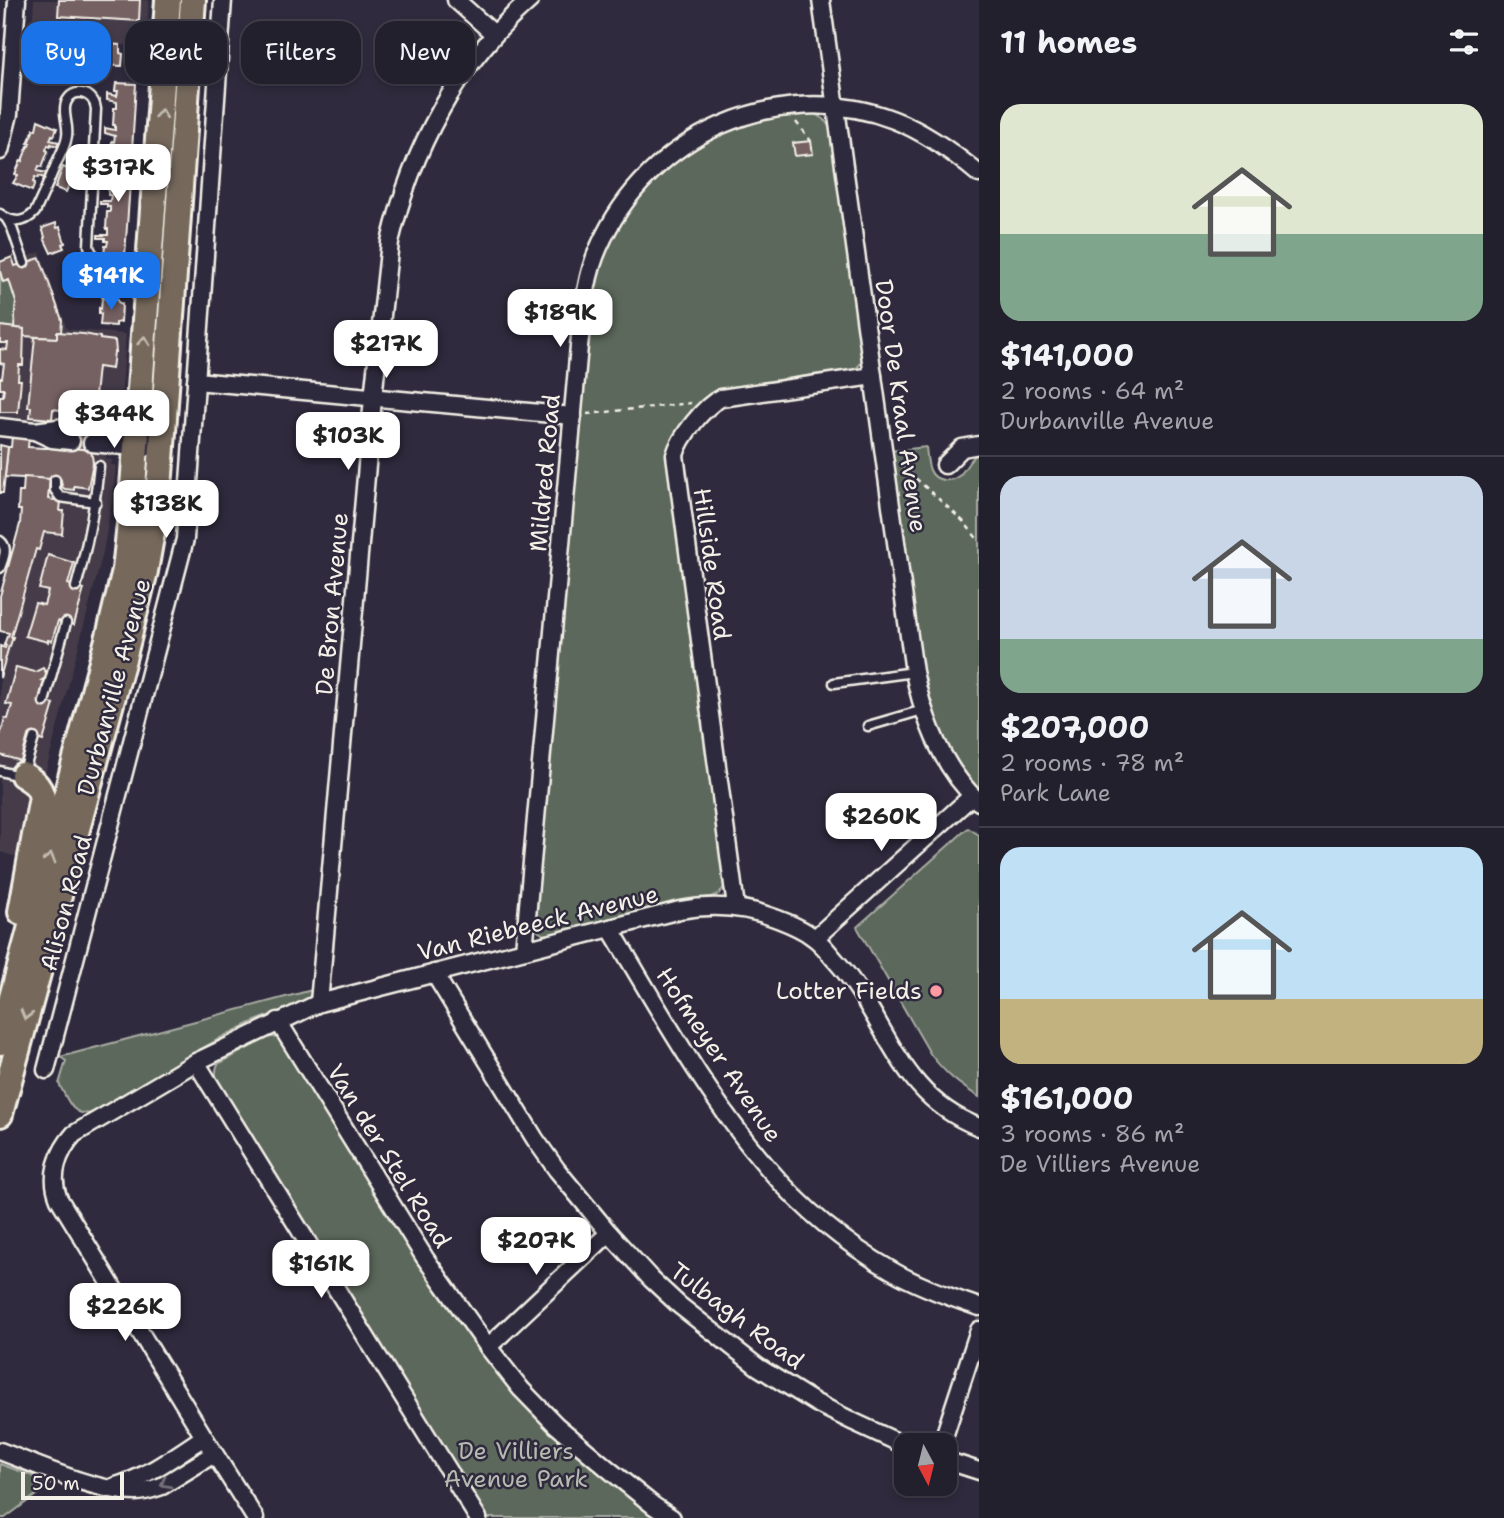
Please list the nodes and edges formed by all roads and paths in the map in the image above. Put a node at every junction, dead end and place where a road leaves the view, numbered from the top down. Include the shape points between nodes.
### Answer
1 (17, 0) edge
2 (168, 0) edge
3 (193, 0) edge
4 (223, 0) edge
5 (456, 0) edge
6 (530, 0) edge
7 (821, 0) edge
8 (494, 34) junction
9 (837, 106) junction
10 (785, 107) junction
11 (811, 141) dead end
12 (0, 151) edge
13 (979, 174) edge
14 (3, 216) edge
15 (24, 263) dead end
16 (105, 292) dead end
17 (873, 376) junction
18 (196, 381) junction
19 (373, 398) junction
20 (716, 400) junction
21 (573, 416) junction
22 (0, 427) edge
23 (93, 436) dead end
24 (66, 439) dead end
25 (137, 440) junction
26 (163, 443) junction
27 (979, 445) edge
28 (884, 450) junction
29 (945, 465) dead end
30 (99, 466) dead end
31 (55, 480) dead end
32 (96, 502) junction
33 (0, 541) edge
34 (979, 541) edge
35 (0, 568) edge
36 (76, 587) dead end
37 (66, 623) dead end
38 (914, 672) junction
39 (834, 684) dead end
40 (44, 702) dead end
41 (923, 710) junction
42 (868, 726) dead end
43 (34, 738) dead end
44 (12, 773) edge
45 (976, 799) edge
46 (736, 907) junction
47 (610, 928) junction
48 (815, 938) junction
49 (524, 950) junction
50 (434, 973) junction
51 (319, 1003) junction
52 (8, 1016) junction
53 (278, 1021) junction
54 (0, 1042) edge
55 (196, 1062) junction
56 (46, 1070) dead end
57 (0, 1114) edge
58 (979, 1127) edge
59 (609, 1233) junction
60 (979, 1307) edge
61 (979, 1330) edge
62 (488, 1348) junction
63 (945, 1433) edge
64 (204, 1437) junction
65 (894, 1440) edge
66 (0, 1451) edge
67 (214, 1454) junction
68 (957, 1464) edge
69 (979, 1471) edge
70 (110, 1488) junction
71 (255, 1518) edge
72 (478, 1518) edge
73 (672, 1518) edge

1 - 12 street via 11,105
25 -> 2 main road, Durbanville Avenue
3 - 26 main road, Durbanville Avenue
4 - 18 street, Alison Road
5 - 8 street
6 - 8 street, De Bron Avenue
7 - 9 street, Door De Kraal Avenue
8 - 19 street, De Bron Avenue via 431,125 395,219
9 - 10 street, Mildred Road
9 - 13 street, Mildred Road via 909,126
9 - 17 street, Door De Kraal Avenue
10 - 11 path
10 - 21 street, Mildred Road via 729,121 691,140 642,179 617,213 590,271
14 - 15 lane
14 - 16 lane via 25,221 36,212 66,139 67,100 80,93 90,96 96,109 89,246 105,270
17 - 20 street
17 - 28 street, Door De Kraal Avenue
18 - 19 street
18 - 56 street, Alison Road via 185,539
19 - 21 street
19 - 51 street, De Bron Avenue
20 - 21 path
20 - 46 street, Hillside Road via 680,443 675,460
21 - 49 street, Mildred Road
22 - 24 street via 35,430 65,426
23 - 25 street
25 - 26 street
52 -> 25 main road, Durbanville Avenue via 122,582
26 -> 57 main road, Durbanville Avenue via 145,571
27 - 29 street via 962,448
28 - 34 path
28 - 38 street, Door De Kraal Avenue
30 - 32 lane
31 - 32 lane via 60,497
32 - 36 lane
33 - 35 lane via 5,549
37 - 40 lane
38 - 39 lane
38 - 41 street, Door De Kraal Avenue
41 - 42 lane
41 - 45 street, Door De Kraal Avenue via 939,747
43 - 44 lane
44 - 52 main road via 34,782 41,803 10,969
45 - 48 street
46 - 47 street, Van Riebeeck Avenue via 693,907
46 - 48 street, Van Riebeeck Avenue via 766,915
47 - 49 street, Van Riebeeck Avenue
47 - 60 street, Hofmeyer Avenue via 715,1099 770,1171 833,1230 893,1272
48 - 58 street, Van Riebeeck Avenue via 860,992 909,1075 946,1109
49 - 50 street, Van Riebeeck Avenue
50 - 51 street, Van Riebeeck Avenue
50 - 59 street, Tulbagh Road via 536,1139
51 - 53 street, Van Riebeeck Avenue
52 - 54 main road, Durbanville Avenue
53 - 55 street, Van Riebeeck Avenue
53 - 62 street, Van der Stel Road via 425,1258
55 - 64 street, Van Riebeeck Avenue via 80,1130 65,1146 54,1181 59,1199
55 - 72 street
59 - 62 street
59 - 65 street, Tulbagh Road via 679,1305 758,1367 826,1408
61 - 63 street
62 - 73 street, Van der Stel Road via 556,1424
64 - 67 street
64 - 70 street via 153,1471
66 - 70 street
67 -> 70 street via 154,1489
67 - 71 street
68 - 69 street

